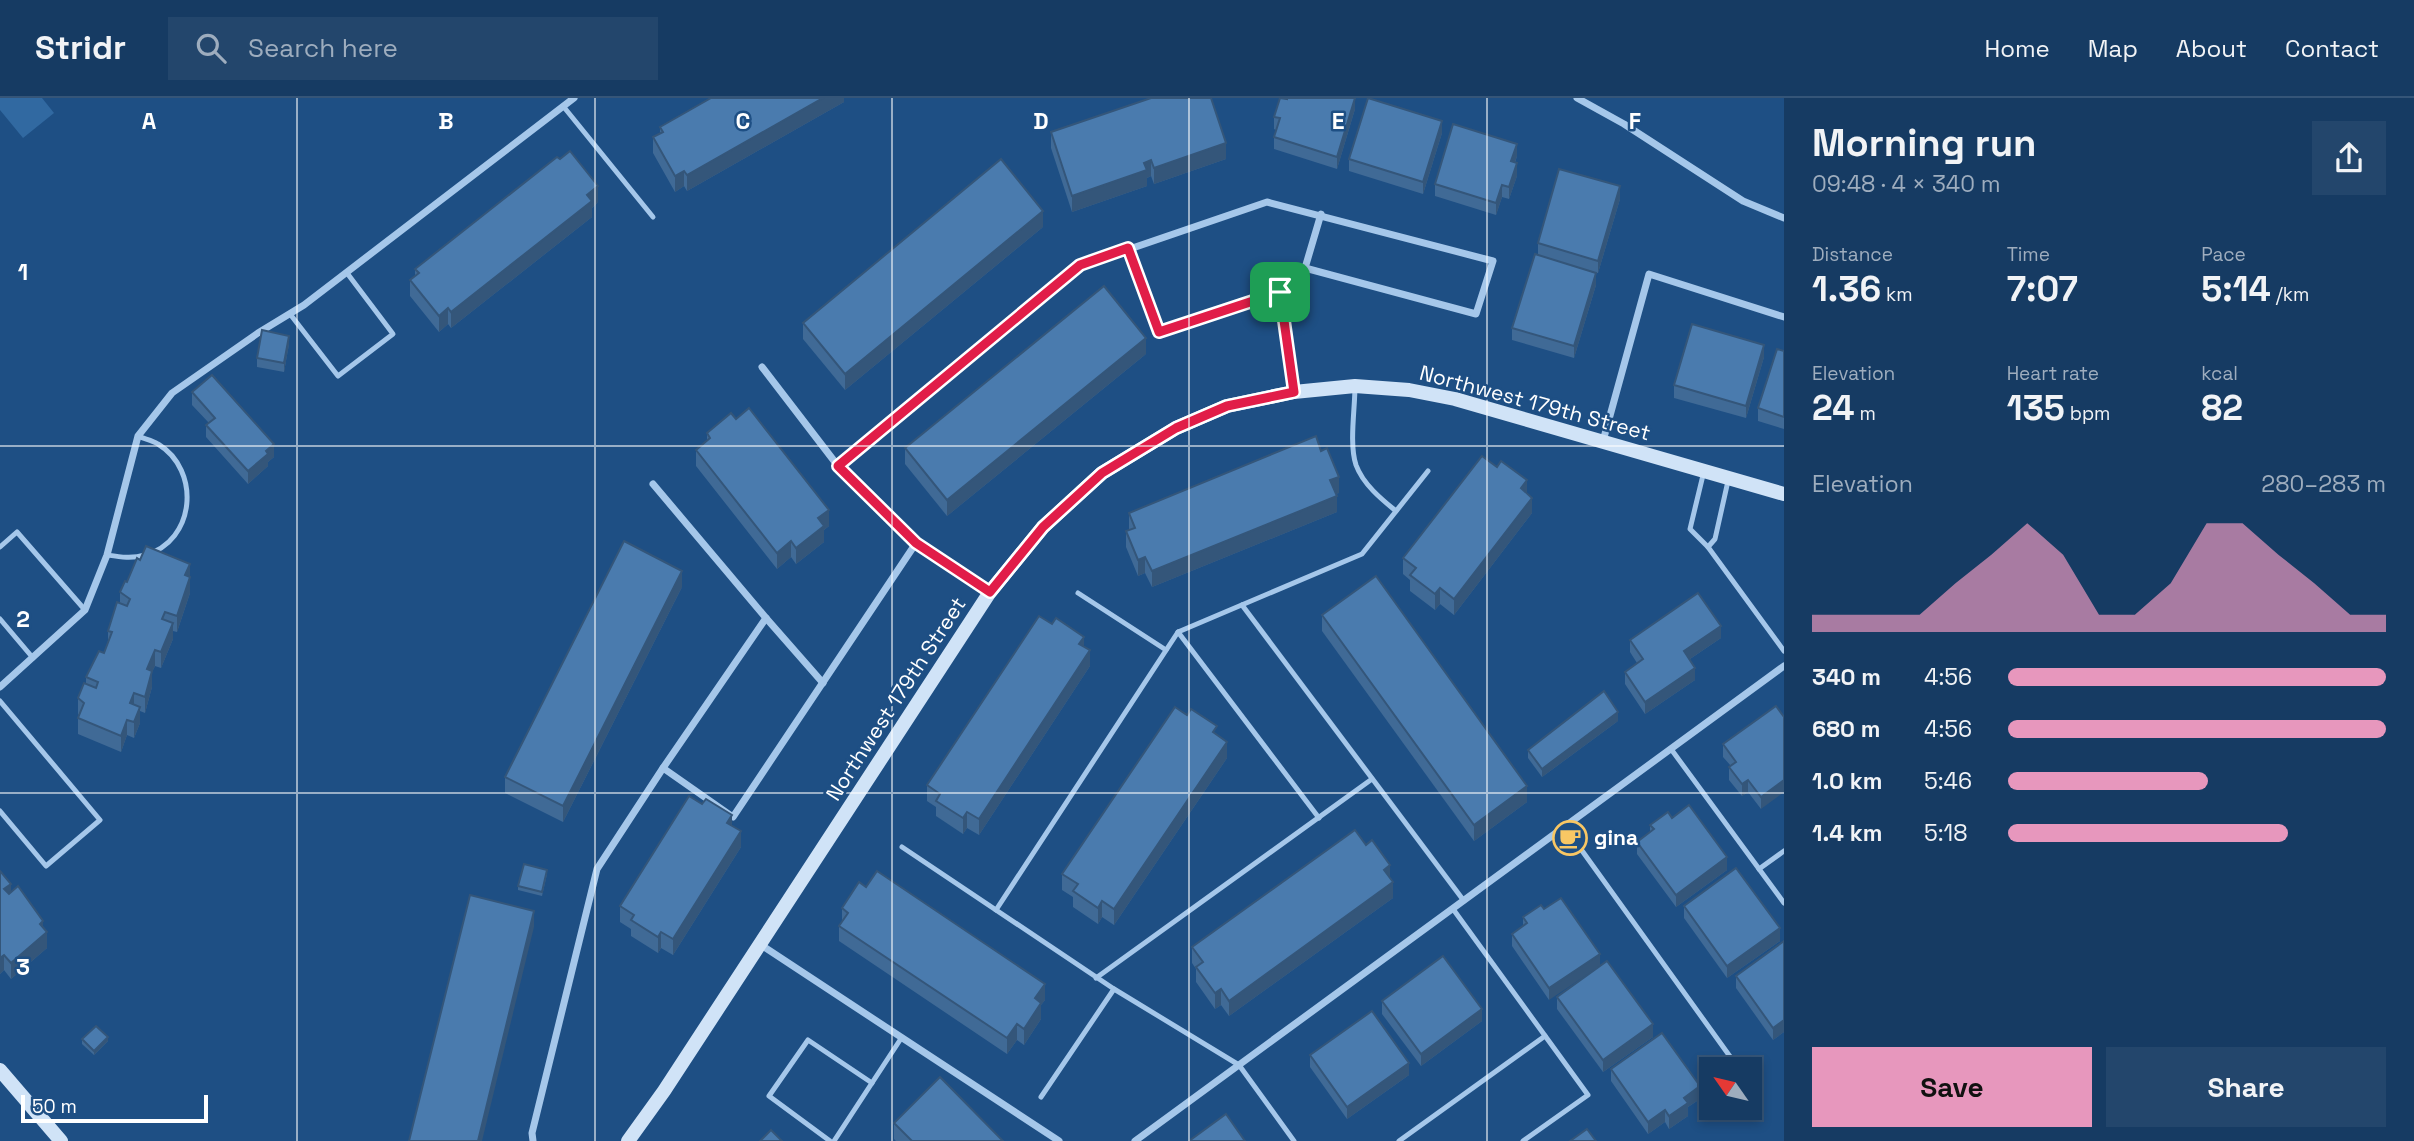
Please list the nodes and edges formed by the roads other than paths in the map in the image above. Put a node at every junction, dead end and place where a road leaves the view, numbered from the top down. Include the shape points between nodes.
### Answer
1 (574, 98) edge
2 (1577, 98) edge
3 (563, 106) junction
4 (1321, 214) junction
5 (653, 217) dead end
6 (1784, 218) edge
7 (1128, 248) junction
8 (1305, 268) junction
9 (347, 273) junction
10 (1280, 292) junction
11 (290, 314) junction
12 (1784, 317) edge
13 (762, 367) dead end
14 (1355, 386) junction
15 (1294, 392) junction
16 (138, 436) junction
17 (1603, 441) junction
18 (838, 466) junction
19 (1704, 470) junction
20 (1428, 471) dead end
21 (1729, 478) junction
22 (653, 484) dead end
23 (1784, 494) edge
24 (1396, 511) junction
25 (916, 543) junction
26 (0, 547) edge
27 (1708, 547) junction
28 (107, 555) junction
29 (990, 592) junction
30 (1078, 593) dead end
31 (1242, 605) junction
32 (85, 610) junction
33 (766, 618) junction
34 (0, 619) edge
35 (1178, 632) junction
36 (1166, 650) junction
37 (1784, 651) edge
38 (33, 658) junction
39 (1784, 666) edge
40 (823, 683) junction
41 (0, 687) edge
42 (0, 701) edge
43 (1671, 748) junction
44 (663, 768) junction
45 (1373, 779) junction
46 (0, 811) edge
47 (1319, 818) junction
48 (1564, 827) junction
49 (902, 847) dead end
50 (1784, 851) edge
51 (1759, 869) junction
52 (1464, 901) junction
53 (1784, 902) edge
54 (1453, 909) junction
55 (996, 910) junction
56 (761, 945) junction
57 (1096, 978) junction
58 (1114, 989) junction
59 (1545, 1036) junction
60 (902, 1037) junction
61 (1729, 1057) edge
62 (1239, 1065) junction
63 (0, 1070) edge
64 (872, 1083) junction
65 (1041, 1097) dead end
66 (61, 1141) edge
67 (533, 1141) edge
68 (628, 1141) edge
69 (832, 1141) edge
70 (1059, 1141) edge
71 (1135, 1141) edge
72 (1294, 1141) edge
73 (1399, 1141) edge
74 (1523, 1141) edge

1 - 3 street
2 - 6 street via 1743,201
3 - 5 lane
3 - 9 street
4 - 7 street via 1267,202
4 - 8 street
4 - 8 street via 1493,261 1476,314
7 - 10 lane via 1159,332
7 - 18 street via 1080,265
8 - 10 street
9 - 11 street
9 - 11 lane via 393,334 338,376
10 - 15 street
11 - 16 street via 172,393
12 - 17 street via 1649,274
13 - 18 street
14 - 15 street, Northwest 179th Street
14 - 17 street, Northwest 179th Street via 1455,399
14 - 24 lane via 1356,465 1375,494
15 - 29 street, Northwest 179th Street via 1227,406 1176,428 1102,473 1043,527
16 - 28 street
16 - 28 lane via 172,455 183,472 186,512 165,545 147,555
17 - 19 street, Northwest 179th Street
18 - 25 street
19 - 21 street, Northwest 179th Street
19 - 27 lane via 1690,528
20 - 24 lane
21 - 23 street, Northwest 179th Street
21 - 27 lane via 1715,539
22 - 33 street
24 - 31 lane via 1362,554
25 - 29 street
25 - 40 street
26 - 32 lane via 17,532
27 - 37 lane
28 - 32 street
29 - 56 street, Northwest 179th Street
30 - 36 lane
31 - 35 lane
31 - 45 lane
32 - 38 street
33 - 40 street
33 - 44 street
34 - 38 lane
35 - 36 lane
35 - 47 lane
36 - 55 lane
38 - 41 street
39 - 43 street
40 - 44 street via 733,817
42 - 46 lane via 100,820 47,866
43 - 48 street
43 - 51 lane
44 - 67 street via 597,869
45 - 47 lane
45 - 52 lane
47 - 57 lane
48 - 52 street
48 - 61 lane
49 - 55 lane
50 - 51 lane
51 - 53 lane
52 - 54 street
54 - 59 lane
54 - 62 street
55 - 57 lane
56 - 60 street
56 - 68 street, Northwest 179th Street
57 - 58 lane
58 - 62 lane
58 - 65 lane
59 - 73 lane
59 - 74 lane via 1588,1095
60 - 64 lane
60 - 70 street
62 - 71 street
62 - 72 lane
63 - 66 street
64 - 69 lane
64 - 69 lane via 808,1040 769,1096

